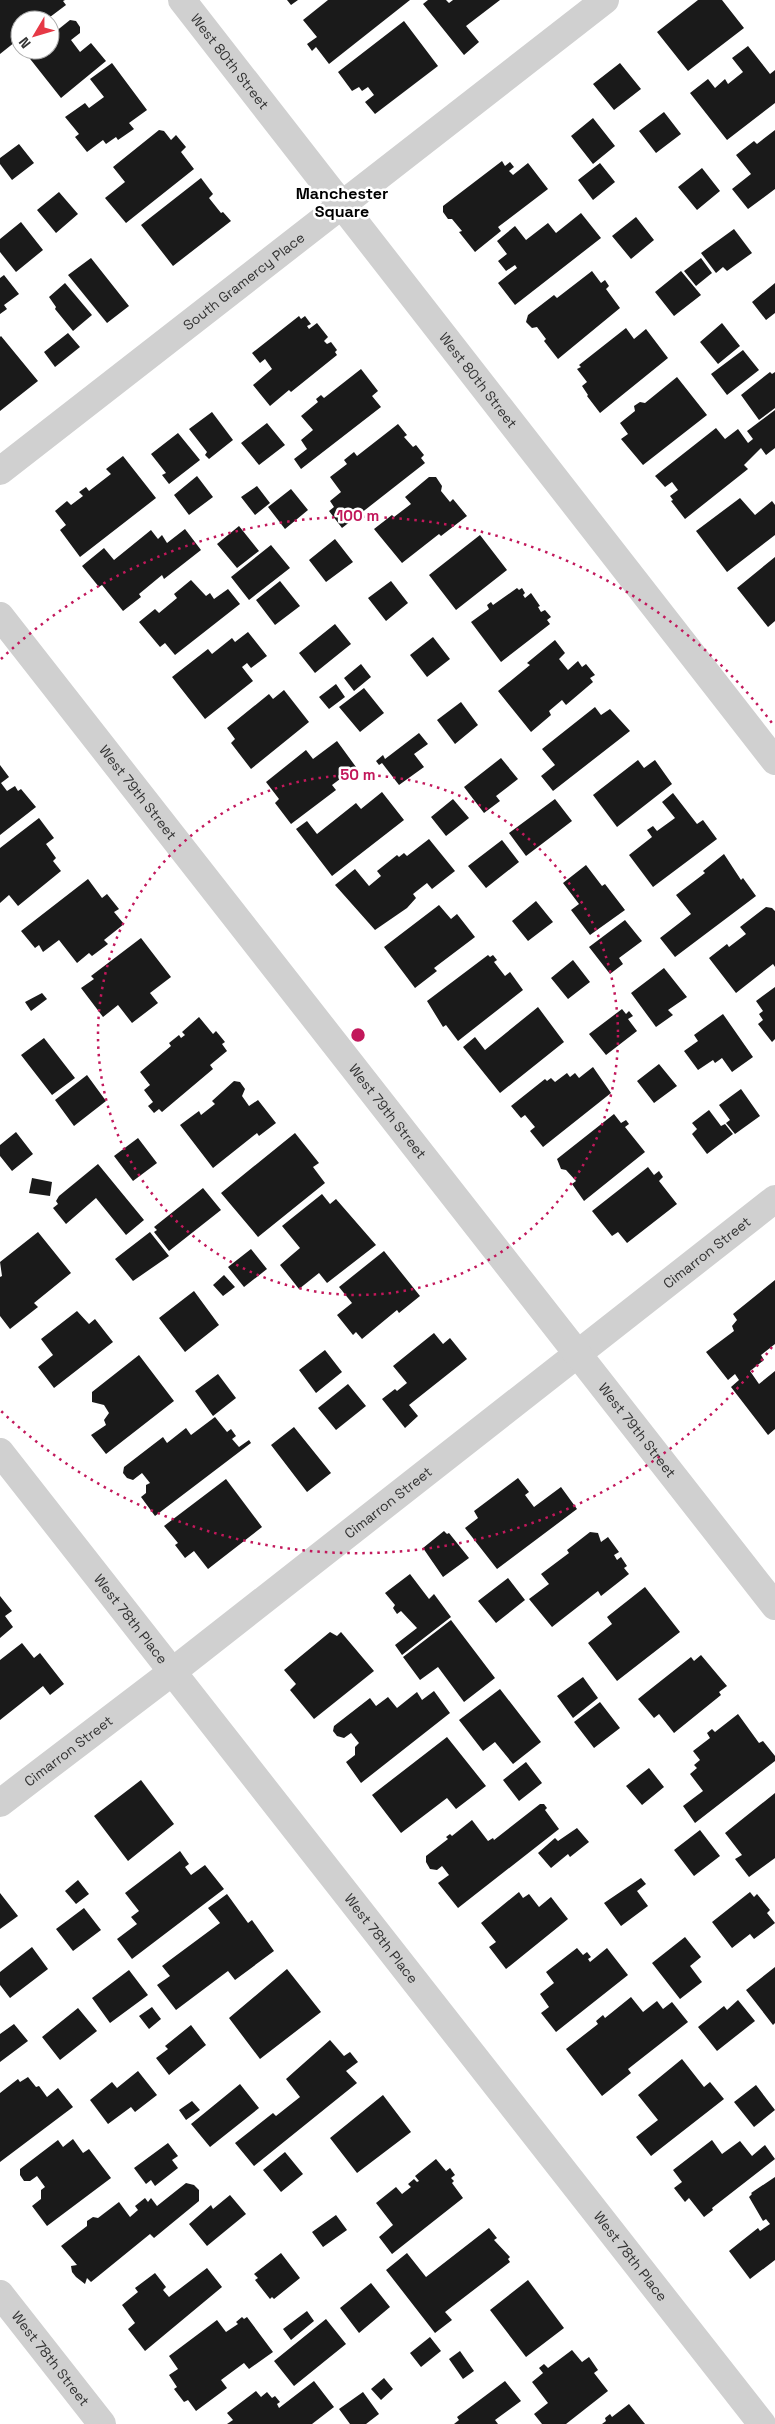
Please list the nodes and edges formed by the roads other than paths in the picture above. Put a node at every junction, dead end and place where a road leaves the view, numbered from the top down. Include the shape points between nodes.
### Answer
1 (182, 0) edge
2 (605, 0) edge
3 (342, 205) junction
4 (0, 471) edge
5 (0, 616) edge
6 (775, 761) edge
7 (775, 1199) edge
8 (577, 1353) junction
9 (0, 1452) edge
10 (775, 1606) edge
11 (172, 1672) junction
12 (0, 1803) edge
13 (0, 2294) edge
14 (102, 2424) edge
15 (762, 2424) edge

1 - 3 street, West 80th Street
2 - 3 street, South Gramercy Place
3 - 4 street, South Gramercy Place
3 - 6 street, West 80th Street
5 - 8 street, West 79th Street
7 - 8 street, Cimarron Street
8 - 10 street, West 79th Street
8 - 11 street, Cimarron Street
9 - 11 street, West 78th Place
11 - 12 street, Cimarron Street
11 - 15 street, West 78th Place
13 - 14 street, West 78th Street

